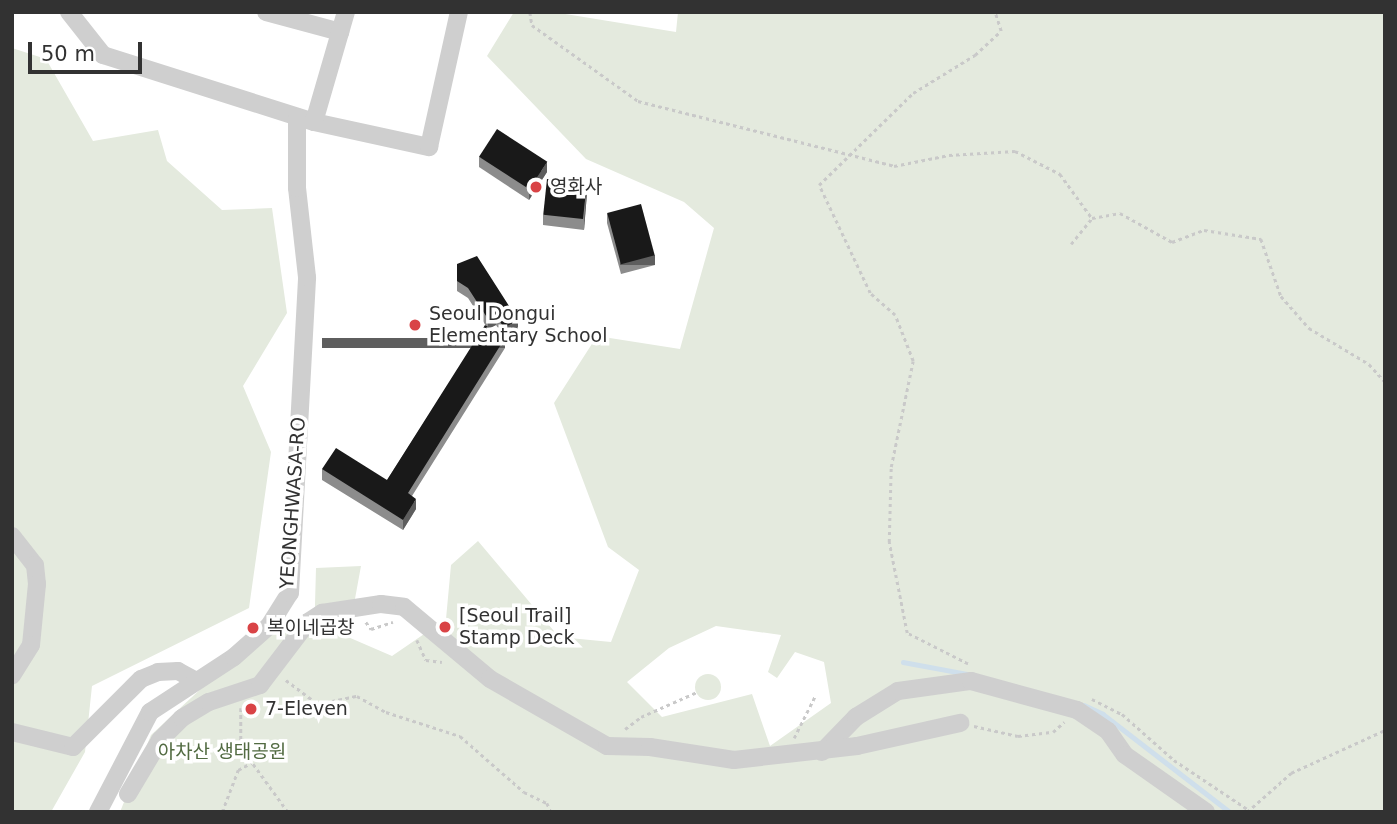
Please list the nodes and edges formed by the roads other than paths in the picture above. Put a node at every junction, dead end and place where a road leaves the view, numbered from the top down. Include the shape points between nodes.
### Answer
1 (69, 12) edge
2 (266, 12) edge
3 (346, 12) edge
4 (459, 12) edge
5 (340, 32) junction
6 (306, 120) junction
7 (12, 536) edge
8 (12, 675) edge
9 (194, 680) junction
10 (960, 723) road end
11 (12, 732) edge
12 (822, 752) junction
13 (128, 794) dead end
14 (98, 812) edge
15 (1206, 812) edge

1 - 6 street via 103,55
2 - 5 street
3 - 5 street, YEONGHWASA-RO
4 - 6 street via 429,147
5 - 6 street, YEONGHWASA-RO
6 - 9 street, YEONGHWASA-RO via 297,188 307,277 290,593 269,626 234,657
7 - 8 street via 35,565 37,584 31,645
9 - 11 street via 178,671 141,679 73,747
9 - 14 street, YEONGHWASA-RO via 150,712
10 - 12 street
12 - 13 street via 734,760 650,747 615,747 490,679 404,607 381,604 322,613 297,632 260,685 182,718 154,748
12 - 15 street via 856,718 898,691 971,681 1081,703 1125,755

